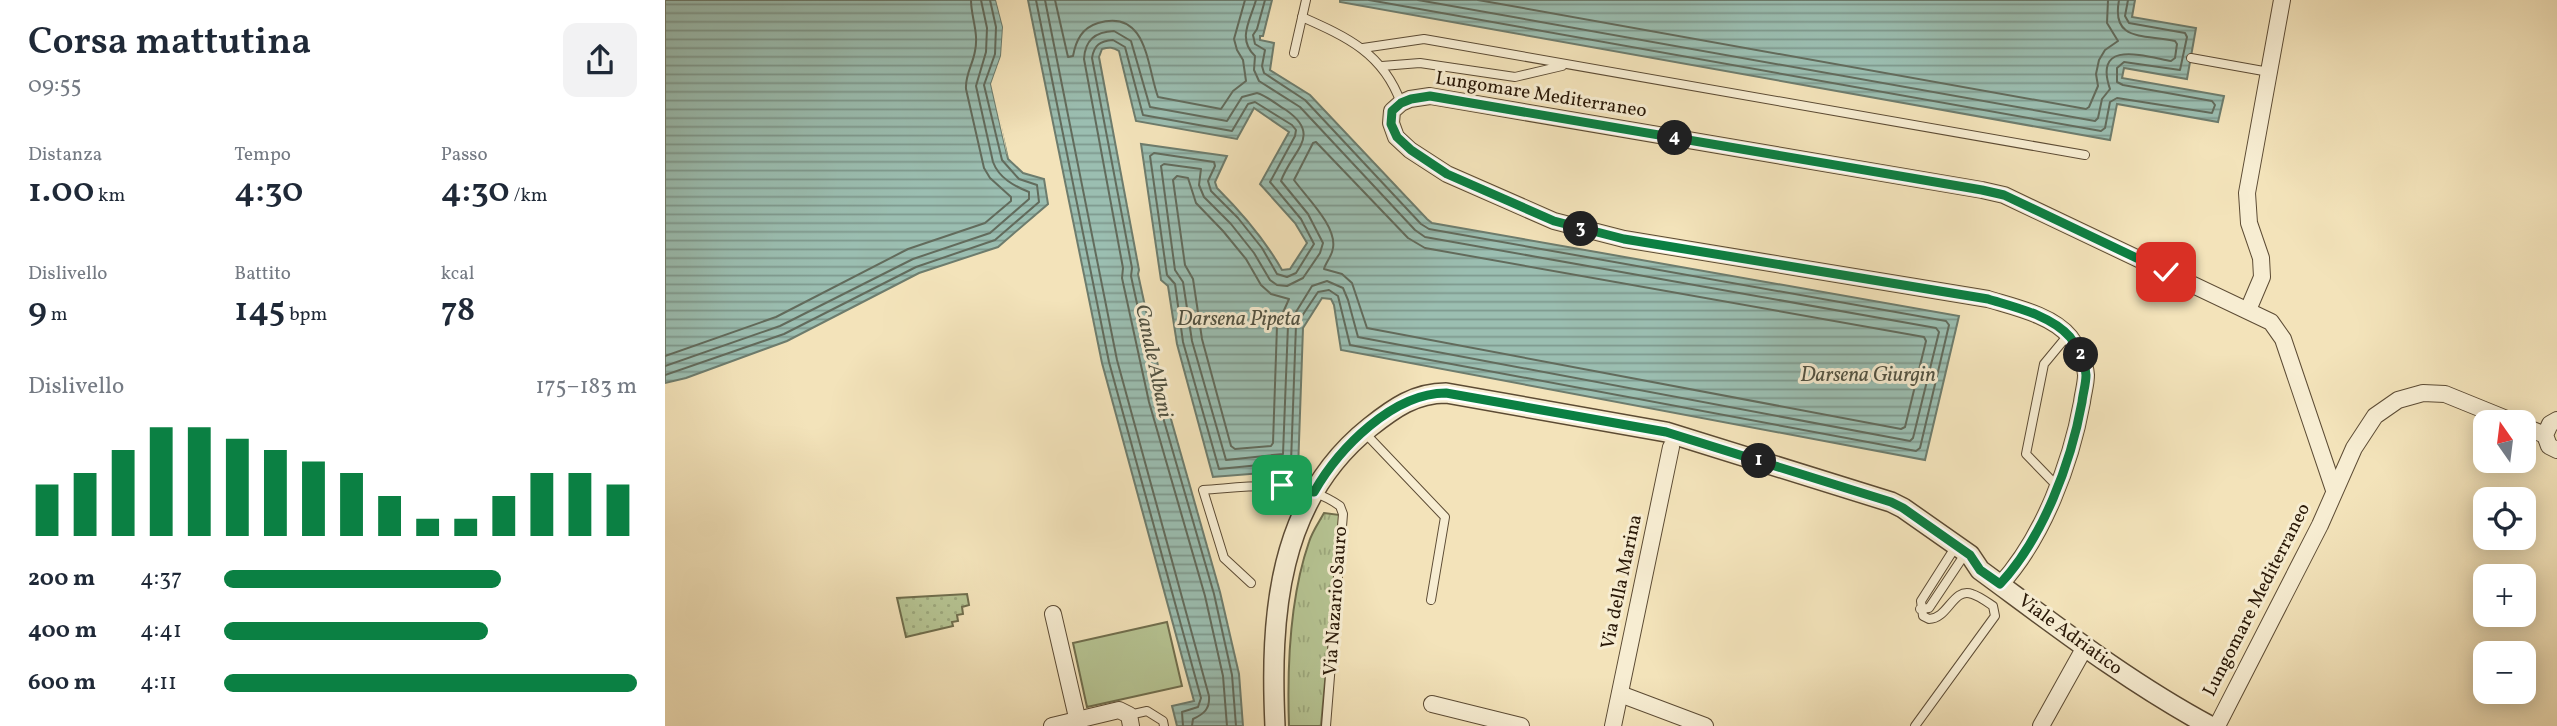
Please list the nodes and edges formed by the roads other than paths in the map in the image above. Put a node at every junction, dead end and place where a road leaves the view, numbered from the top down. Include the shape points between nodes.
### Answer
1 (1306, 0) edge
2 (2282, 0) edge
3 (1302, 17) junction
4 (1363, 48) junction
5 (1294, 53) dead end
6 (2191, 58) dead end
7 (1567, 65) junction
8 (1382, 66) junction
9 (2269, 72) junction
10 (1401, 103) junction
11 (2085, 155) dead end
12 (2248, 310) junction
13 (2069, 335) junction
14 (1417, 396) joint
15 (2484, 410) edge
16 (2557, 421) edge
17 (2536, 431) edge
18 (1364, 432) junction
19 (2545, 435) junction
20 (1671, 447) dead end
21 (2557, 450) edge
22 (2057, 486) junction
23 (2334, 489) junction
24 (1314, 492) junction
25 (1961, 549) junction
26 (1251, 583) dead end
27 (2000, 584) junction
28 (1431, 600) dead end
29 (1053, 614) dead end
30 (2085, 647) junction
31 (1620, 694) junction
32 (1432, 704) dead end
33 (1130, 721) edge
34 (1078, 723) edge
35 (1052, 726) edge
36 (1164, 726) edge
37 (1275, 726) edge
38 (1327, 726) edge
39 (1521, 726) edge
40 (1613, 726) edge
41 (1705, 726) edge
42 (1915, 726) edge
43 (2041, 726) edge
44 (2210, 726) edge
45 (2217, 726) edge

1 - 3 lane
2 - 9 street
3 - 4 lane
3 - 5 lane
4 - 7 lane via 1424,39
4 - 8 lane
6 - 9 lane
7 - 8 lane via 1515,77 1420,63
7 - 11 lane
8 - 10 lane
9 - 12 street via 2247,193 2262,277
10 - 12 street, Lungomare Mediterraneo via 1430,96 2004,195
10 - 13 street via 1392,111 1391,124 1411,150 1447,174 1554,221 1624,239 1988,299 2037,314
12 - 23 street, Lungomare Mediterraneo via 2271,323 2283,339
13 - 22 street via 2082,356 2086,376 2077,432
13 - 22 lane via 2044,363 2026,454
14 - 18 street, Via Nazario Sauro
14 - 25 street, Viale Adriatico via 1446,393 1684,437 1891,502
15 - 23 street via 2445,394 2423,393 2399,400 2375,416
16 - 19 street
17 - 19 street
18 - 24 street, Via Nazario Sauro
18 - 28 lane via 1445,517
19 - 21 street
20 - 31 street, Via della Marina
22 - 27 street via 2032,542
23 - 45 street, Lungomare Mediterraneo
24 - 26 lane via 1282,485 1203,490 1224,558
24 - 37 street, Via Nazario Sauro via 1292,537 1280,582
24 - 38 lane, Via Nazario Sauro via 1340,506 1343,514
25 - 27 street, Viale Adriatico
25 - 42 lane via 1929,608 1920,609 1923,616 1941,617 1964,593 1993,606 1995,616
27 - 30 street, Viale Adriatico
29 - 34 street
30 - 43 street
30 - 44 street, Viale Adriatico
31 - 40 street, Via della Marina
31 - 41 street
32 - 39 street
33 - 34 street via 1119,710
33 - 36 lane via 1147,711
34 - 35 street

